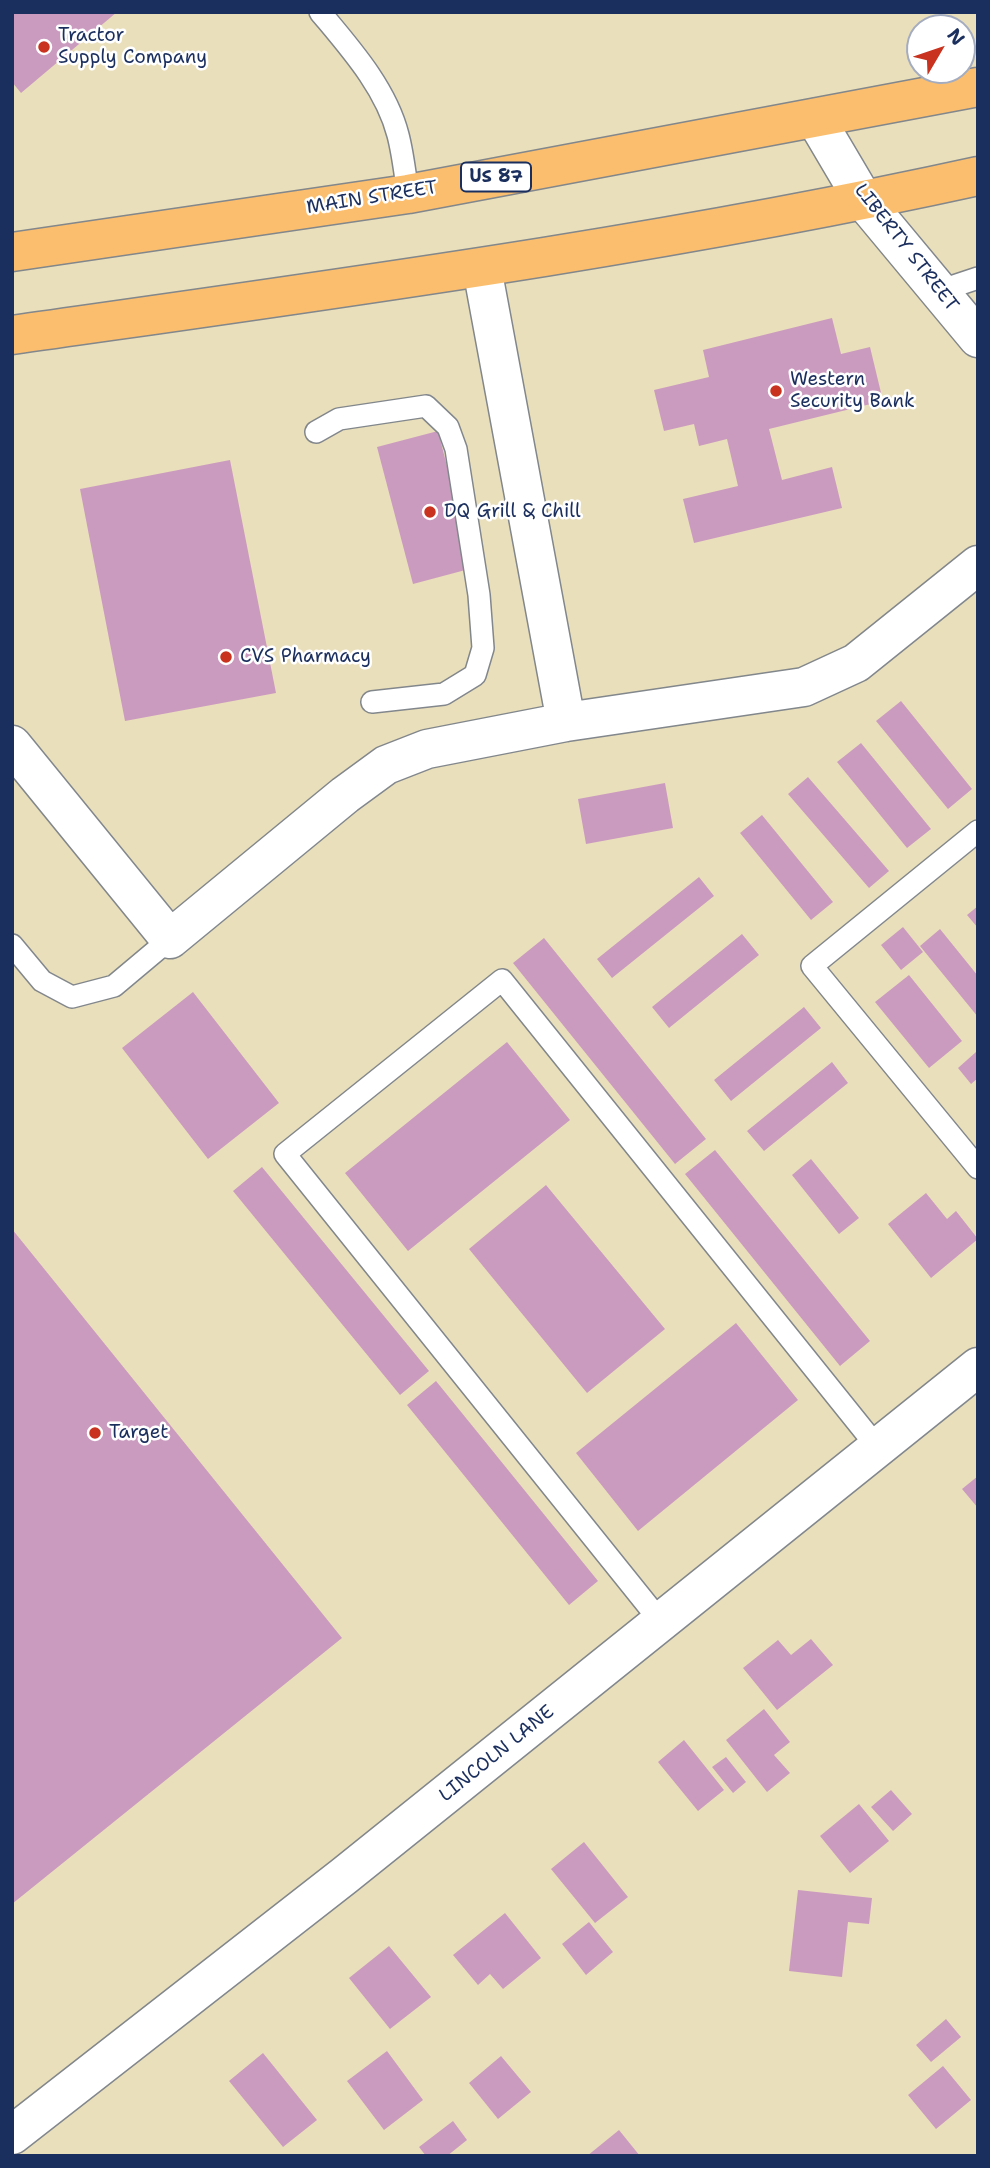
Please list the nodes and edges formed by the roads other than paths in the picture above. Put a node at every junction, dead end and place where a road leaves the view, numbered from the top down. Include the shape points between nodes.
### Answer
1 (320, 12) edge
2 (978, 87) edge
3 (816, 118) junction
4 (978, 176) edge
5 (408, 194) junction
6 (864, 201) junction
7 (12, 252) edge
8 (482, 268) junction
9 (978, 278) edge
10 (939, 292) junction
11 (12, 335) edge
12 (978, 338) edge
13 (316, 432) dead end
14 (978, 565) edge
15 (372, 702) dead end
16 (566, 722) junction
17 (12, 745) edge
18 (978, 831) edge
19 (170, 939) junction
20 (12, 945) edge
21 (978, 1168) edge
22 (978, 1367) edge
23 (878, 1448) junction
24 (661, 1622) junction
25 (12, 2135) edge

1 - 5 lane via 363,65 385,102 398,133
2 - 3 main road, MAIN STREET / US 87
3 - 5 main road, MAIN STREET / US 87
3 - 6 street, LIBERTY STREET
4 - 6 main road
5 - 7 main road, MAIN STREET / US 87
6 - 8 main road
6 - 10 street, LIBERTY STREET
8 - 11 main road
8 - 16 street
9 - 10 lane
10 - 12 street, LIBERTY STREET
13 - 15 lane via 339,419 426,406 448,426 456,449 479,595 483,648 475,675 444,694
14 - 16 street via 856,663 804,687
16 - 19 street via 427,749 386,765
17 - 19 street
18 - 21 lane via 813,966
19 - 20 lane via 114,986 72,997 42,981
22 - 23 street, LINCOLN LANE
23 - 24 street, LINCOLN LANE
23 - 24 lane via 502,980 285,1154
24 - 25 street, LINCOLN LANE

